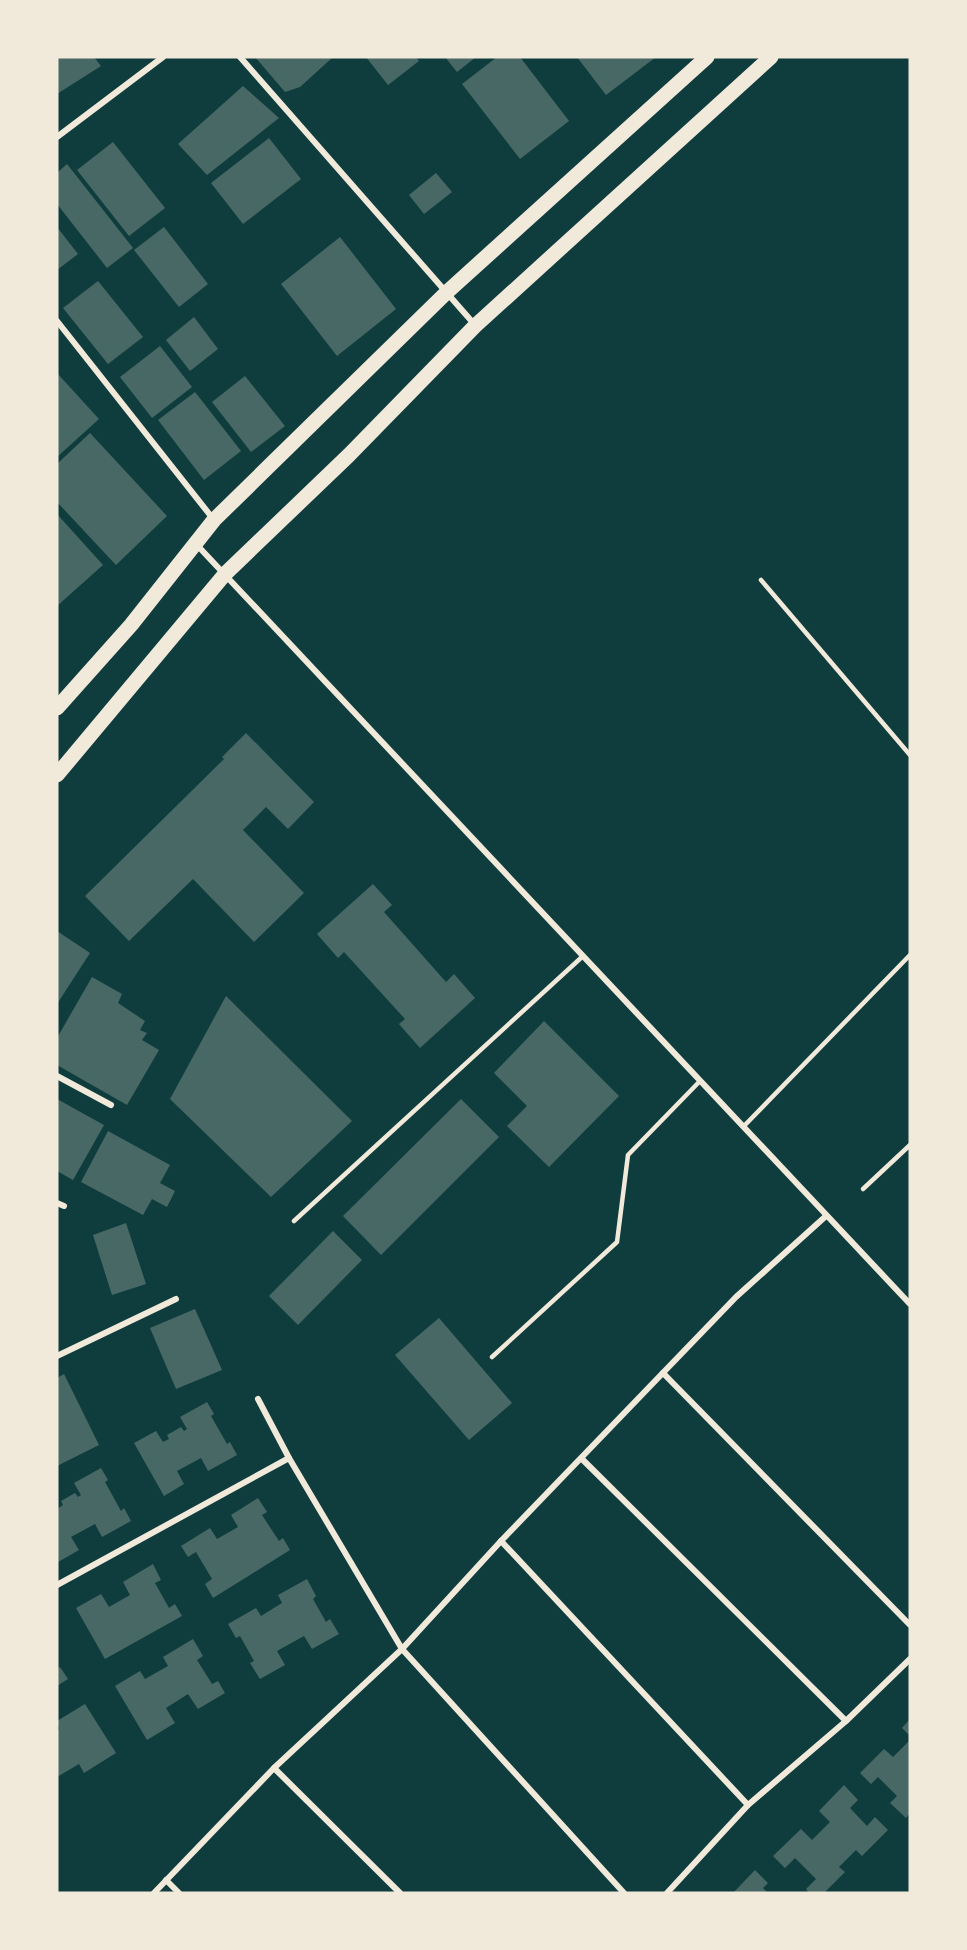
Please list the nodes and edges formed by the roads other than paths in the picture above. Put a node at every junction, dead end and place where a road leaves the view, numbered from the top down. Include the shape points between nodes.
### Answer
1 (163, 57) edge
2 (240, 57) edge
3 (707, 57) edge
4 (771, 57) edge
5 (57, 136) edge
6 (446, 293) junction
7 (57, 321) edge
8 (475, 326) junction
9 (214, 520) junction
10 (196, 544) junction
11 (225, 574) junction
12 (762, 580) dead end
13 (57, 708) edge
14 (910, 755) edge
15 (57, 775) edge
16 (910, 955) edge
17 (583, 956) junction
18 (57, 1076) edge
19 (700, 1081) junction
20 (111, 1105) dead end
21 (744, 1126) junction
22 (910, 1145) edge
23 (863, 1189) dead end
24 (826, 1216) junction
25 (294, 1221) dead end
26 (176, 1299) dead end
27 (910, 1304) edge
28 (57, 1356) edge
29 (492, 1357) dead end
30 (663, 1373) junction
31 (258, 1399) dead end
32 (289, 1458) junction
33 (582, 1459) junction
34 (501, 1541) junction
35 (57, 1585) edge
36 (910, 1625) edge
37 (402, 1649) junction
38 (910, 1659) edge
39 (846, 1721) junction
40 (274, 1768) junction
41 (748, 1805) junction
42 (166, 1880) junction
43 (154, 1893) edge
44 (179, 1893) edge
45 (400, 1893) edge
46 (624, 1893) edge
47 (667, 1893) edge

1 - 5 street
2 - 6 street
3 - 6 main road
4 - 8 main road
6 - 8 street
6 - 9 main road
7 - 9 street
8 - 11 main road
9 - 10 main road
10 - 11 street
10 - 13 main road
11 - 15 main road
11 - 17 street
12 - 14 lane
16 - 21 lane
17 - 19 street
17 - 25 lane
18 - 20 street
19 - 21 street
19 - 29 lane via 628,1155 617,1242
21 - 24 street
22 - 23 lane
24 - 27 street
24 - 30 street via 736,1297
26 - 28 street
30 - 33 street
30 - 36 street
31 - 32 street
32 - 35 street
32 - 37 street
33 - 34 street
33 - 39 street
34 - 37 street
34 - 41 street
37 - 40 street
37 - 46 street
38 - 39 street
39 - 41 street
40 - 42 street
40 - 45 street
41 - 47 street
42 - 43 street
42 - 44 street

